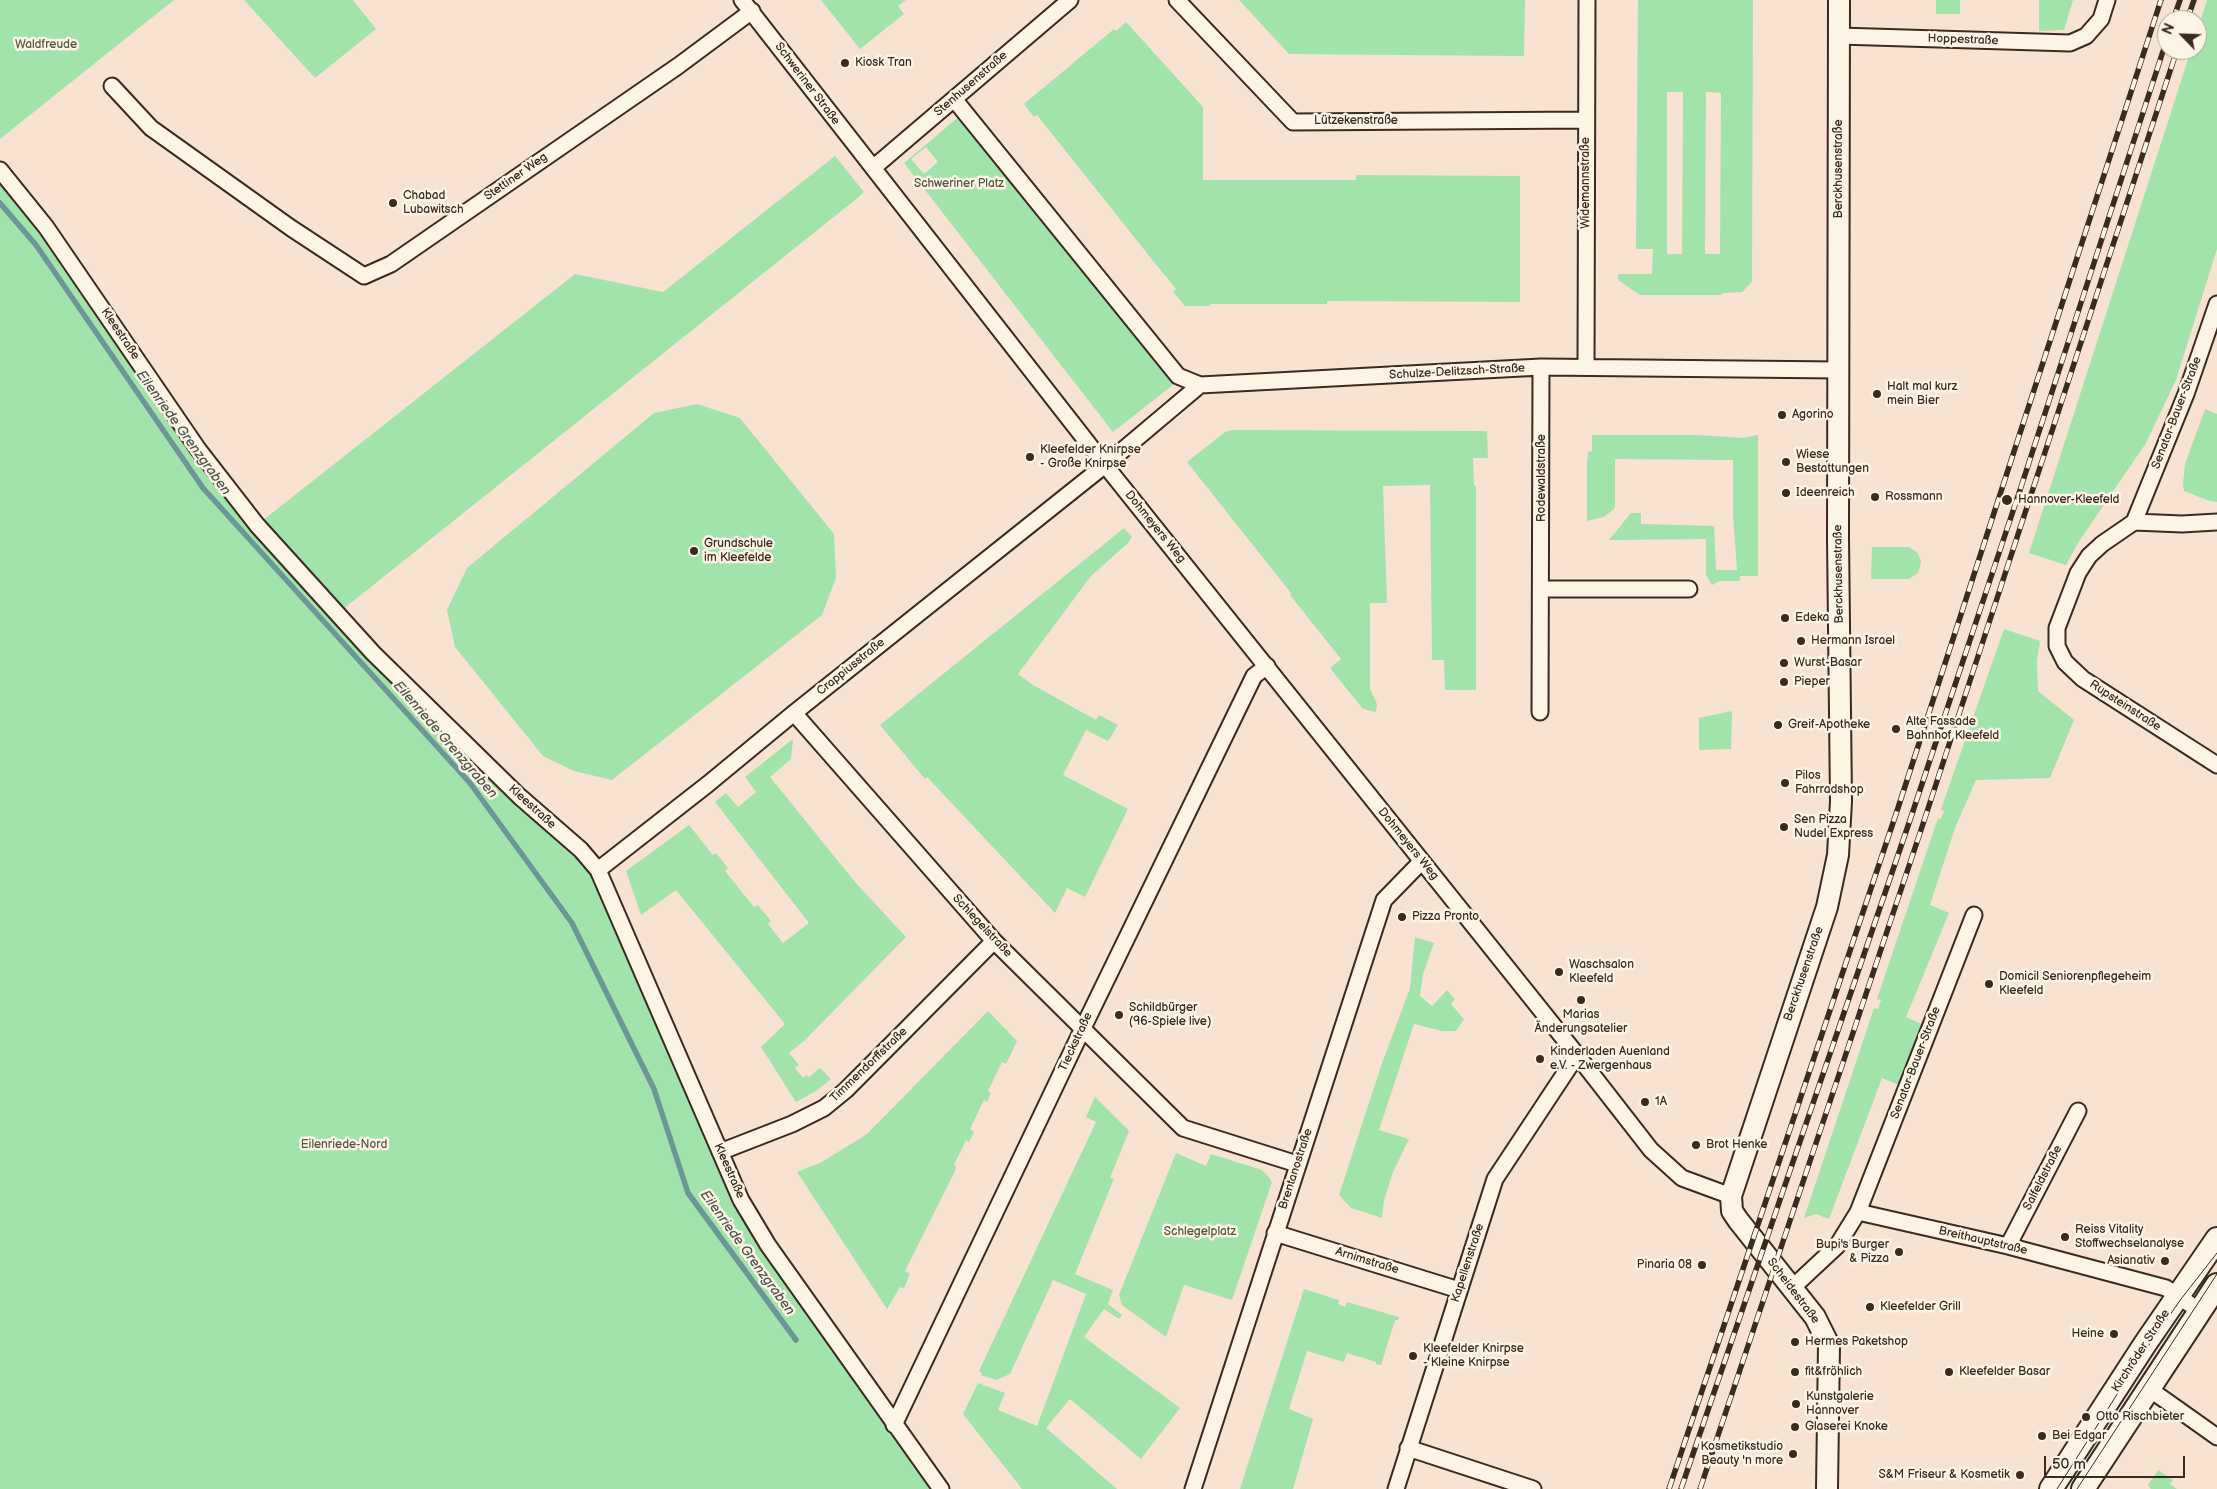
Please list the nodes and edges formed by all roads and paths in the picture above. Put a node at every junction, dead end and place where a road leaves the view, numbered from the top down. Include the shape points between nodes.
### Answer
1 (1070, 0) edge
2 (1177, 0) edge
3 (1587, 0) edge
4 (1839, 0) edge
5 (2107, 0) edge
6 (747, 6) edge
7 (1839, 36) junction
8 (112, 86) dead end
9 (954, 99) junction
10 (1586, 120) junction
11 (873, 168) junction
12 (0, 170) edge
13 (2217, 304) edge
14 (1541, 367) junction
15 (1586, 367) junction
16 (1838, 370) junction
17 (1200, 385) junction
18 (1106, 465) junction
19 (2134, 522) junction
20 (2217, 522) edge
21 (1542, 589) junction
22 (1689, 589) dead end
23 (1267, 666) junction
24 (1540, 712) dead end
25 (794, 713) junction
26 (2217, 765) edge
27 (1421, 862) junction
28 (598, 870) junction
29 (1974, 915) dead end
30 (994, 941) junction
31 (1083, 1028) junction
32 (1578, 1055) junction
33 (2078, 1110) dead end
34 (720, 1152) junction
35 (1298, 1164) junction
36 (1730, 1196) junction
37 (1858, 1212) junction
38 (1275, 1233) junction
39 (2217, 1239) edge
40 (2008, 1246) junction
41 (2217, 1285) edge
42 (1792, 1288) junction
43 (1459, 1290) junction
44 (2177, 1296) junction
45 (2200, 1311) junction
46 (2148, 1388) junction
47 (894, 1425) junction
48 (2217, 1437) edge
49 (1408, 1448) junction
50 (941, 1489) edge
51 (1193, 1489) edge
52 (1396, 1489) edge
53 (1533, 1489) edge
54 (1828, 1489) edge
55 (2051, 1489) edge
56 (2083, 1489) edge

1 - 9 street, Stenhusenstraße
2 - 10 street, Lützekenstraße via 1292,122
3 - 10 street, Widemannstraße
4 - 7 street, Berckhusenstraße
5 - 7 street, Hoppestraße via 2101,19 2086,36 2070,43
6 - 8 street, Stettiner Weg via 678,66 398,259 364,276 151,128
6 - 11 street, Schweriner Straße
7 - 16 street, Berckhusenstraße
9 - 11 street, Stenhusenstraße
9 - 17 street via 1178,376
10 - 15 street, Widemannstraße
11 - 18 street
12 - 28 street, Kleestraße via 60,246 198,449 257,525 373,654 519,796 581,850
13 - 19 street, Senator-Bauer-Straße via 2186,394
14 - 15 street, Schulze-Delitzsch-Straße
14 - 17 street, Schulze-Delitzsch-Straße
14 - 21 street, Rodewaldstraße
15 - 16 street, Schulze-Delitzsch-Straße
16 - 36 street, Berckhusenstraße via 1841,801 1838,855 1826,907
17 - 18 street
18 - 23 street, Dohmeyers Weg
18 - 25 street, Crappiusstraße
19 - 20 street
19 - 26 street, Rupsteinstraße via 2102,544 2078,573 2056,628 2057,646 2065,662 2083,679
21 - 22 street
21 - 24 street, Rodewaldstraße
23 - 27 street, Dohmeyers Weg
23 - 31 street, Tieckstraße via 1254,676
25 - 28 street, Crappiusstraße
25 - 30 street, Schlegelstraße
27 - 32 street, Dohmeyers Weg
27 - 35 street, Brentanostraße via 1384,900
28 - 34 street, Kleestraße
29 - 37 street, Senator-Bauer-Straße
30 - 31 street, Schlegelstraße
30 - 34 street, Timmendorffstraße via 831,1102 792,1124
31 - 35 street, Schlegelstraße via 1183,1128
31 - 47 street, Tieckstraße
32 - 36 street, Dohmeyers Weg via 1651,1150 1682,1178
32 - 43 street, Kapellenstraße via 1495,1178
33 - 40 street, Salfeldstraße
34 - 47 street, Kleestraße via 768,1245
35 - 38 street, Brentanostraße
36 - 42 street, Scheidestraße via 1732,1211 1738,1220
37 - 40 street, Breithauptstraße
37 - 42 street via 1837,1246
38 - 43 street, Arnimstraße
38 - 51 street, Brentanostraße
39 - 44 main road, Kirchröder Straße
40 - 44 street, Breithauptstraße via 2166,1288
41 - 45 main road
42 - 54 street, Scheidestraße via 1814,1317 1829,1345
43 - 49 street, Kapellenstraße
44 - 45 street, Breithauptstraße
44 - 55 main road, Kirchröder Straße
45 - 46 main road
46 - 48 street
46 - 56 main road
47 - 50 street, Kleestraße
49 - 52 street, Kapellenstraße
49 - 53 street

